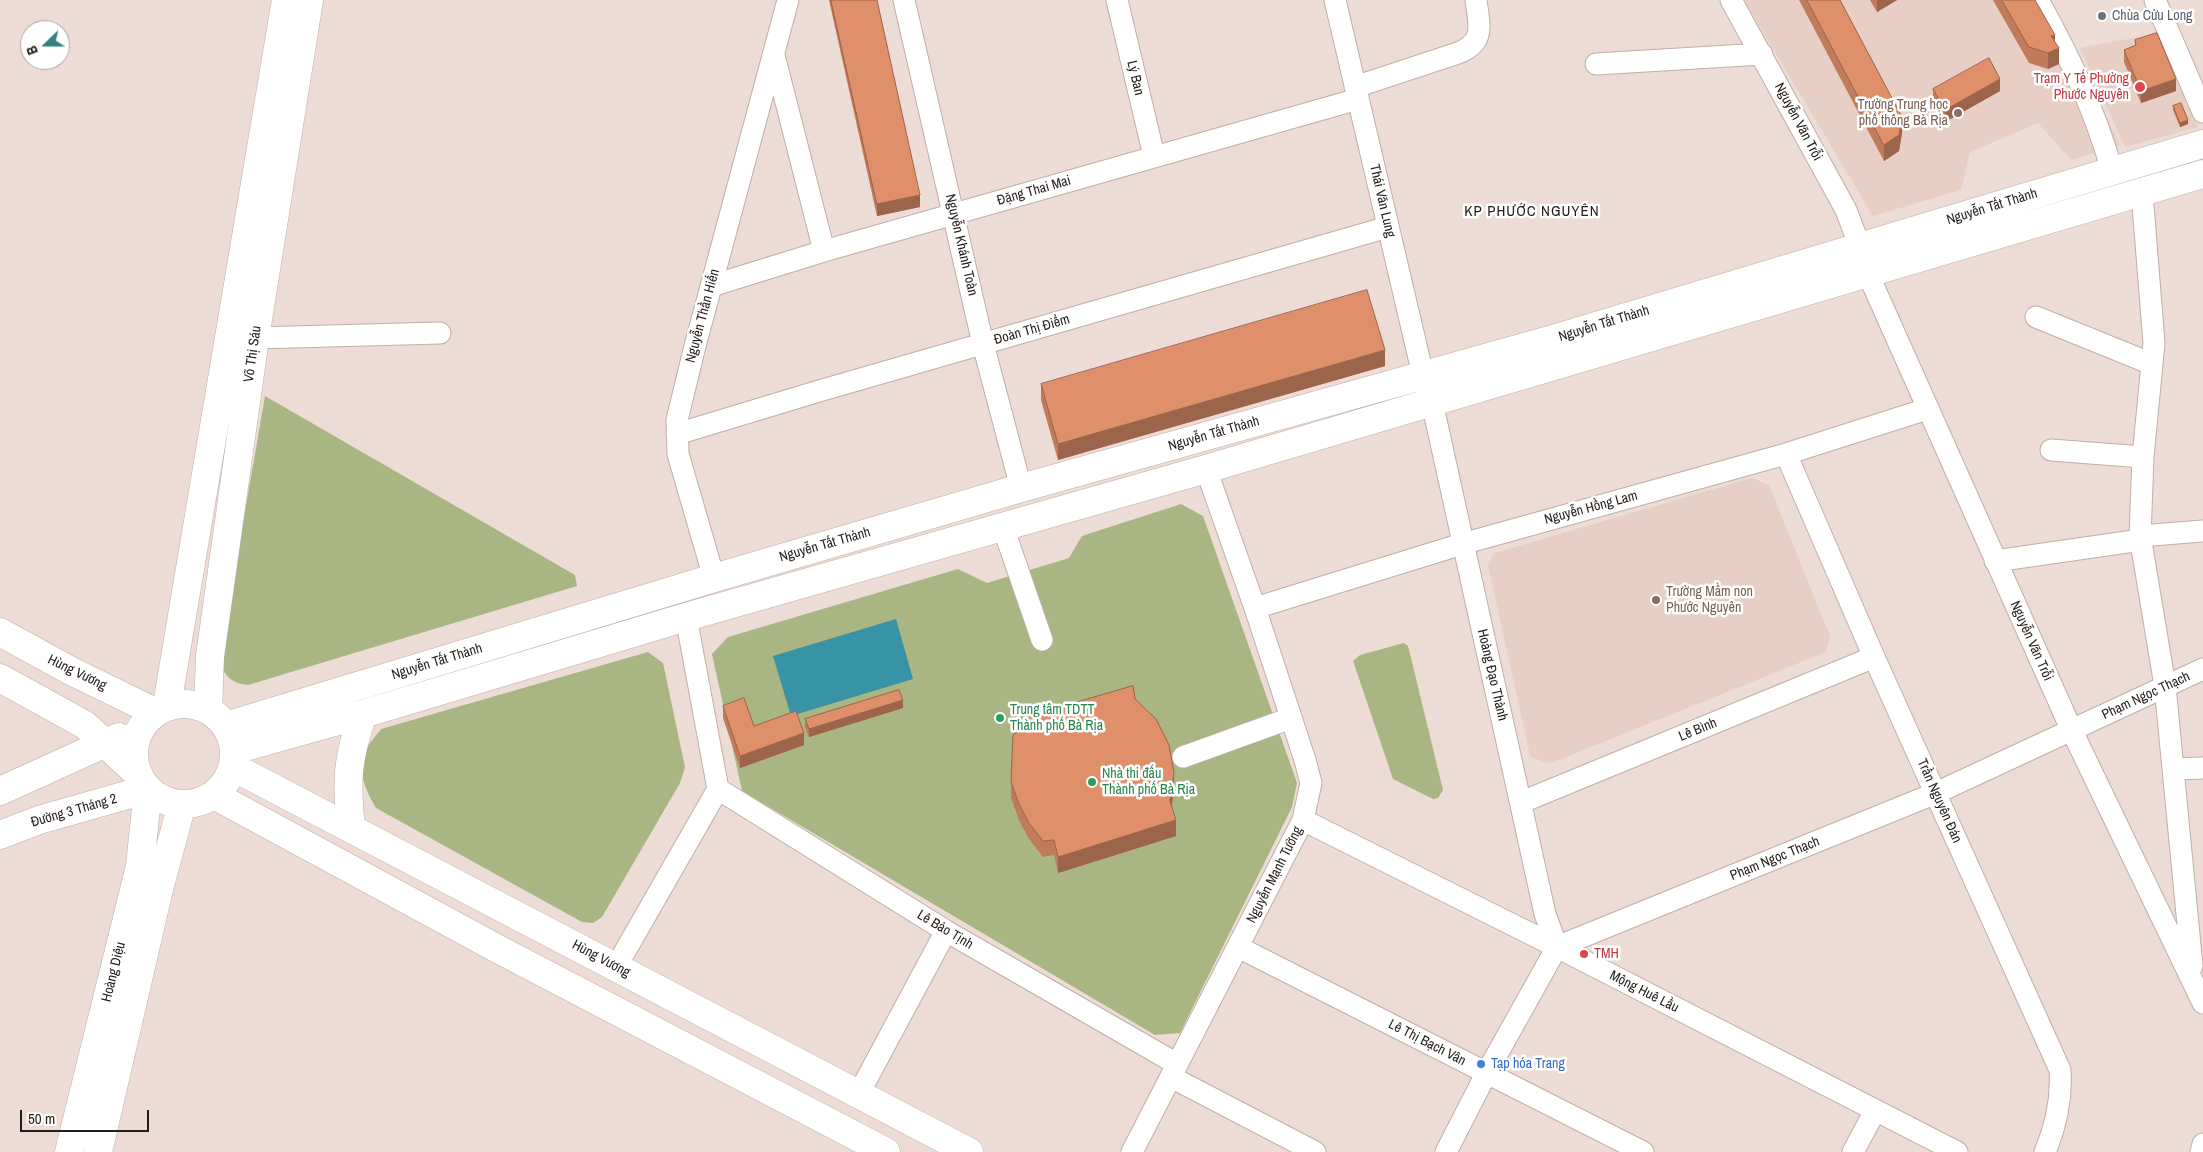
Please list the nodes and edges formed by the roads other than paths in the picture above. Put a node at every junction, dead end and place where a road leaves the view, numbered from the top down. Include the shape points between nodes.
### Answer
1 (286, 0) edge
2 (310, 0) edge
3 (788, 0) edge
4 (904, 0) edge
5 (1118, 0) edge
6 (1334, 0) edge
7 (1476, 0) edge
8 (1731, 0) edge
9 (2038, 0) edge
10 (2155, 0) edge
11 (1762, 54) junction
12 (774, 55) junction
13 (1596, 64) dead end
14 (1357, 93) junction
15 (2203, 112) edge
16 (2203, 144) edge
17 (1154, 156) junction
18 (2112, 171) junction
19 (2203, 174) edge
20 (2142, 193) junction
21 (954, 215) junction
22 (1388, 227) junction
23 (1860, 247) junction
24 (824, 251) junction
25 (1868, 274) junction
26 (711, 286) junction
27 (2036, 317) dead end
28 (440, 333) dead end
29 (255, 338) junction
30 (983, 344) junction
31 (2152, 364) junction
32 (1423, 375) junction
33 (1432, 402) junction
34 (1927, 410) junction
35 (676, 434) junction
36 (2051, 450) dead end
37 (1786, 454) junction
38 (2143, 457) junction
39 (1206, 469) junction
40 (1021, 488) junction
41 (1003, 527) junction
42 (2203, 531) edge
43 (2140, 538) junction
44 (1462, 544) junction
45 (1996, 561) junction
46 (714, 578) junction
47 (1255, 608) junction
48 (686, 617) junction
49 (0, 632) edge
50 (1042, 640) dead end
51 (1874, 657) junction
52 (2203, 669) edge
53 (0, 678) edge
54 (2165, 686) junction
55 (155, 713) junction
56 (363, 714) junction
57 (1291, 718) junction
58 (2072, 731) junction
59 (225, 738) junction
60 (106, 745) junction
61 (1183, 757) dead end
62 (2203, 768) edge
63 (2173, 769) junction
64 (144, 782) junction
65 (718, 790) junction
66 (0, 791) edge
67 (1936, 793) junction
68 (214, 795) junction
69 (1522, 802) junction
70 (182, 804) junction
71 (1303, 820) junction
72 (351, 828) junction
73 (0, 835) edge
74 (946, 932) junction
75 (1238, 947) junction
76 (1556, 947) junction
77 (616, 967) junction
78 (2193, 980) junction
79 (2203, 1003) edge
80 (1174, 1071) junction
81 (1486, 1074) junction
82 (858, 1095) junction
83 (1875, 1111) junction
84 (2203, 1144) edge
85 (69, 1152) edge
86 (98, 1152) edge
87 (886, 1152) edge
88 (969, 1152) edge
89 (1132, 1152) edge
90 (1316, 1152) edge
91 (1446, 1152) edge
92 (1643, 1152) edge
93 (1853, 1152) edge
94 (1957, 1152) edge
95 (2044, 1152) edge
96 (2200, 1152) edge

1 - 55 main road, Võ Thị Sáu
2 - 29 main road, Võ Thị Sáu
3 - 12 street, Nguyễn Thần Hiến
4 - 21 street, Nguyễn Khánh Toàn
5 - 17 street, Lý Ban
6 - 14 street, Thái Văn Lung
7 - 14 street, Đặng Thai Mai via 1479,27 1472,47
8 - 11 street, Nguyễn Văn Trỗi
9 - 18 street via 2082,83
10 - 15 street
11 - 13 street
11 - 23 street, Nguyễn Văn Trỗi via 1846,210
12 - 24 street, Nguyễn Thần Hiến
12 - 26 street, Nguyễn Thần Hiến
14 - 17 street, Đặng Thai Mai
14 - 22 street, Thái Văn Lung
16 - 18 main road, Nguyễn Tất Thành
17 - 21 street, Đặng Thai Mai
18 - 23 main road, Nguyễn Tất Thành
19 - 20 main road, Nguyễn Tất Thành
20 - 25 main road, Nguyễn Tất Thành
20 - 31 street via 2154,343
21 - 24 street, Đặng Thai Mai
21 - 30 street, Nguyễn Khánh Toàn
22 - 30 street, Đoàn Thị Điểm
22 - 32 street, Thái Văn Lung
23 - 32 main road, Nguyễn Tất Thành
24 - 26 street, Đặng Thai Mai
25 - 33 main road, Nguyễn Tất Thành
25 - 34 street, Nguyễn Văn Trỗi
26 - 35 street, Nguyễn Thần Hiến via 681,398
27 - 31 street
28 - 29 street
29 - 59 main road, Võ Thị Sáu via 210,656
30 - 35 street, Đoàn Thị Điểm
30 - 40 street, Nguyễn Khánh Toàn
31 - 38 street
32 - 33 street, Thái Văn Lung
32 - 40 main road, Nguyễn Tất Thành
33 - 39 main road, Nguyễn Tất Thành
33 - 44 street, Hoàng Đạo Thành
34 - 37 street, Nguyễn Hồng Lam
34 - 45 street, Nguyễn Văn Trỗi
35 - 46 street, Nguyễn Thần Hiến via 678,454
36 - 38 street
37 - 44 street, Nguyễn Hồng Lam
37 - 51 street, Trần Nguyên Đán
38 - 43 street
39 - 41 main road, Nguyễn Tất Thành
39 - 47 street, Nguyễn Mạnh Tường
40 - 46 main road, Nguyễn Tất Thành
41 - 48 main road, Nguyễn Tất Thành
41 - 50 street
42 - 43 street
43 - 45 street
43 - 54 street
44 - 47 street, Nguyễn Hồng Lam
44 - 69 street, Hoàng Đạo Thành
45 - 58 street, Nguyễn Văn Trỗi
46 - 59 main road, Nguyễn Tất Thành
47 - 57 street, Nguyễn Mạnh Tường
48 - 56 main road, Nguyễn Tất Thành
48 - 65 street
49 - 55 main road, Hùng Vương
51 - 67 street, Trần Nguyên Đán
51 - 69 street, Lê Bình
52 - 54 street, Phạm Ngọc Thạch
53 - 60 main road via 84,725
54 - 58 street, Phạm Ngọc Thạch
54 - 63 street
55 - 59 main road via 191,704
55 - 60 main road
55 - 64 main road via 137,737 133,756
56 - 59 main road, Nguyễn Tất Thành
56 - 72 main road via 354,738 347,780
57 - 61 street
57 - 71 street, Nguyễn Mạnh Tường via 1311,783
58 - 67 street, Phạm Ngọc Thạch
58 - 78 street, Nguyễn Văn Trỗi
59 - 68 main road via 226,783
59 - 72 main road, Hùng Vương
60 - 64 main road
60 - 66 main road
62 - 63 street
63 - 78 street
64 - 70 main road via 163,799
64 - 73 main road, Đường 3 Tháng 2
64 - 85 main road, Hoàng Diệu via 140,866
65 - 74 street, Lê Bảo Tịnh
65 - 77 street
67 - 76 street, Phạm Ngọc Thạch
67 - 95 street, Trần Nguyên Đán via 2060,1070 2057,1114
68 - 70 main road via 199,802
68 - 87 main road via 496,948
69 - 76 street, Hoàng Đạo Thành via 1545,914
70 - 86 main road, Hoàng Diệu
71 - 75 street, Nguyễn Mạnh Tường
71 - 76 street, Mộng Huê Lầu
72 - 77 main road, Hùng Vương
74 - 80 street, Lê Bảo Tịnh
74 - 82 street
75 - 80 street, Nguyễn Mạnh Tường
75 - 81 street, Lê Thị Bạch Vân
76 - 81 street
76 - 83 street, Mộng Huê Lầu
77 - 82 main road, Hùng Vương
78 - 79 street, Nguyễn Văn Trỗi
80 - 89 street, Nguyễn Mạnh Tường
80 - 90 street, Lê Bảo Tịnh
81 - 91 street
81 - 92 street, Lê Thị Bạch Vân
82 - 88 main road, Hùng Vương
83 - 93 street
83 - 94 street, Mộng Huê Lầu
84 - 96 street

